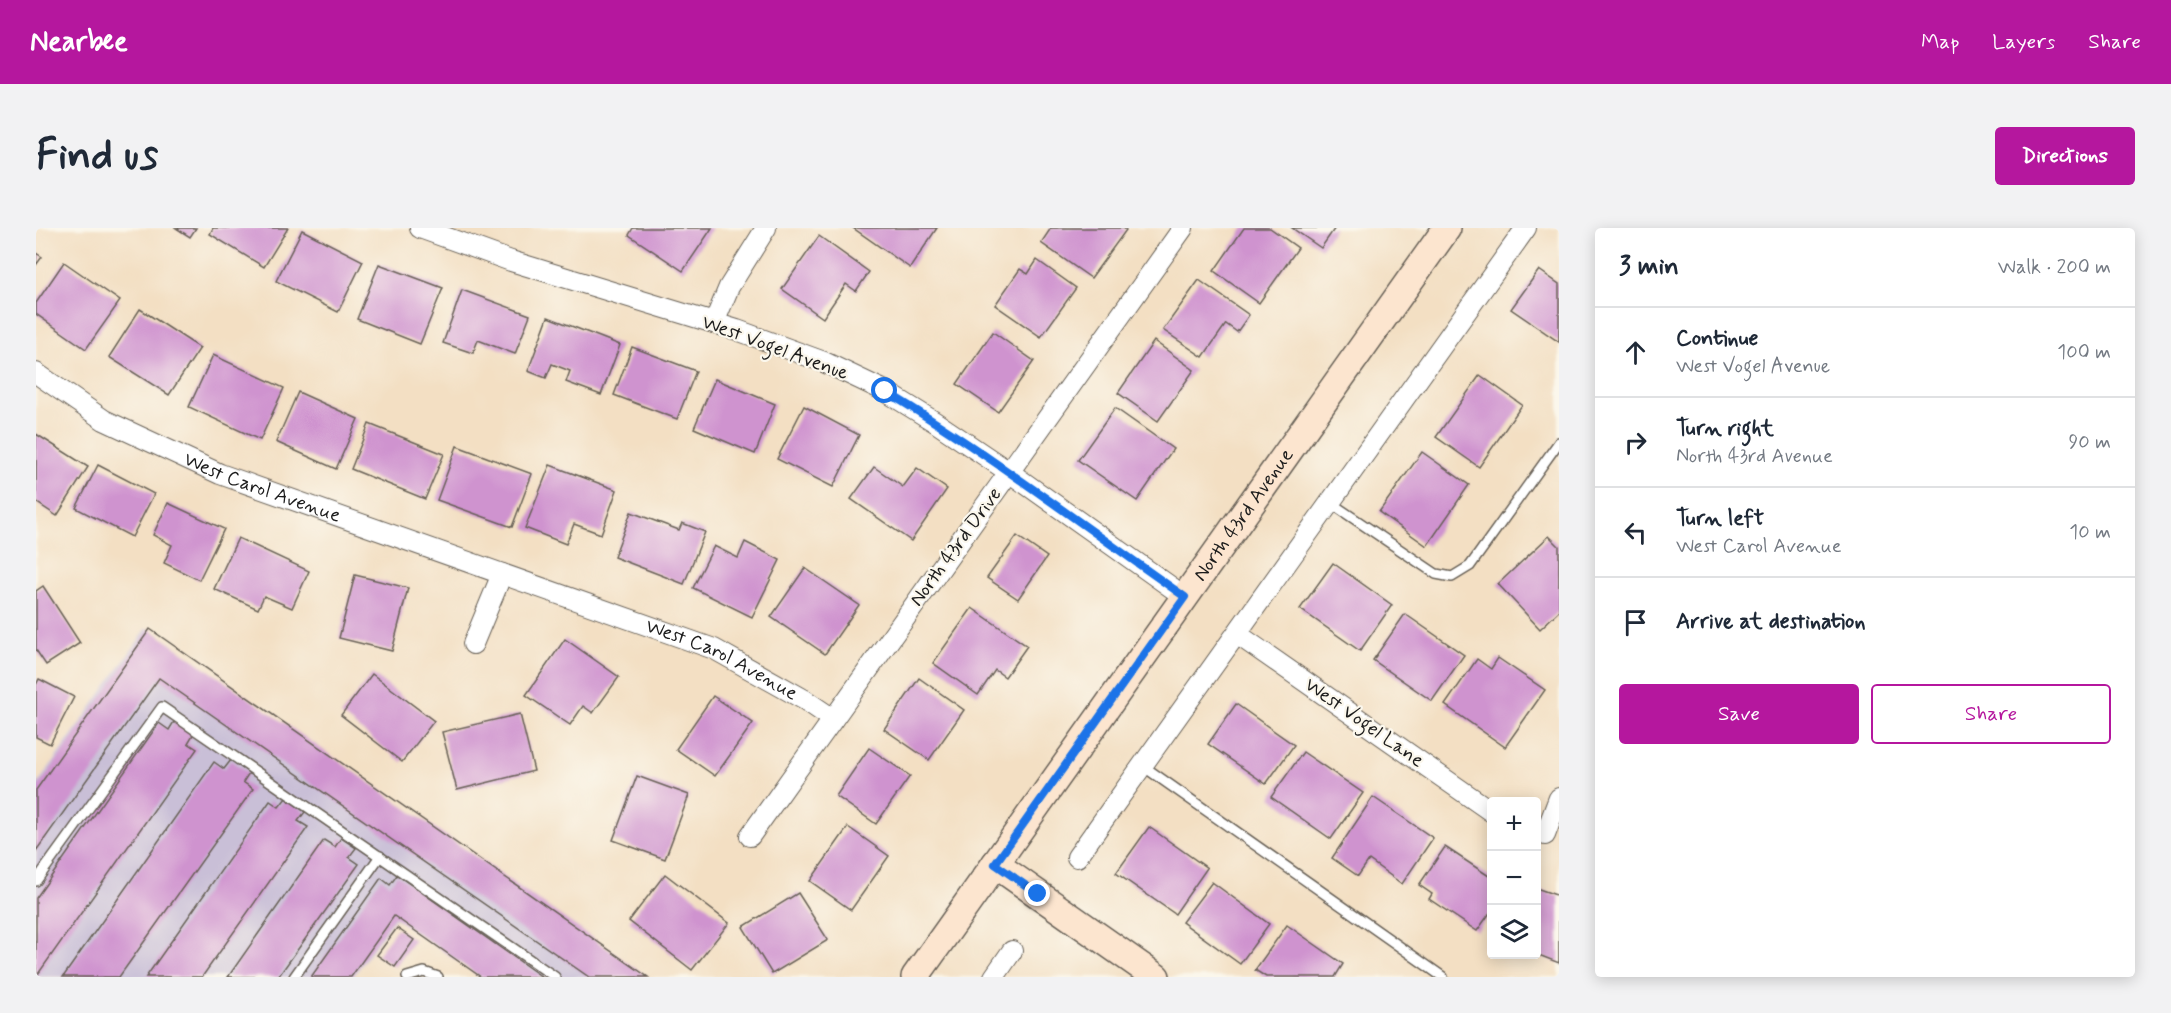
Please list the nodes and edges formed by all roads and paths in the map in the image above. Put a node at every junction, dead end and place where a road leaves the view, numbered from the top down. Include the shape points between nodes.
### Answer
1 (420, 228) edge
2 (766, 228) edge
3 (1183, 228) edge
4 (1447, 228) edge
5 (1526, 228) edge
6 (714, 323) junction
7 (36, 373) edge
8 (1559, 442) edge
9 (1009, 472) junction
10 (1331, 503) junction
11 (502, 574) junction
12 (1185, 597) junction
13 (1237, 634) junction
14 (473, 644) dead end
15 (833, 719) junction
16 (1143, 766) junction
17 (1559, 798) edge
18 (1487, 809) edge
19 (1547, 835) edge
20 (750, 836) dead end
21 (380, 856) junction
22 (1077, 857) dead end
23 (995, 864) junction
24 (36, 881) edge
25 (1012, 951) dead end
26 (294, 977) edge
27 (407, 977) edge
28 (438, 977) edge
29 (555, 977) edge
30 (915, 977) edge
31 (994, 977) edge
32 (1156, 977) edge
33 (1443, 977) edge

1 - 6 street, West Vogel Avenue via 512,261
2 - 6 street via 729,287
3 - 9 street, North 43rd Drive
4 - 12 main road, North 43rd Avenue
5 - 10 street
6 - 9 street, West Vogel Avenue via 824,362 885,391
7 - 11 street, West Carol Avenue via 104,420 220,474
8 - 10 lane via 1470,566 1452,576 1436,574
9 - 12 street, West Vogel Avenue
9 - 15 street, North 43rd Drive
10 - 13 street
11 - 14 street
11 - 15 street, West Carol Avenue via 714,649
12 - 23 main road, North 43rd Avenue
13 - 16 street
13 - 18 street, West Vogel Lane
15 - 20 street, North 43rd Drive
16 - 22 street
16 - 33 lane
17 - 19 street
21 - 24 lane via 162,707
21 - 26 lane
21 - 29 lane
23 - 30 main road, North 43rd Avenue
23 - 32 main road
25 - 31 street
27 - 28 lane via 424,972

